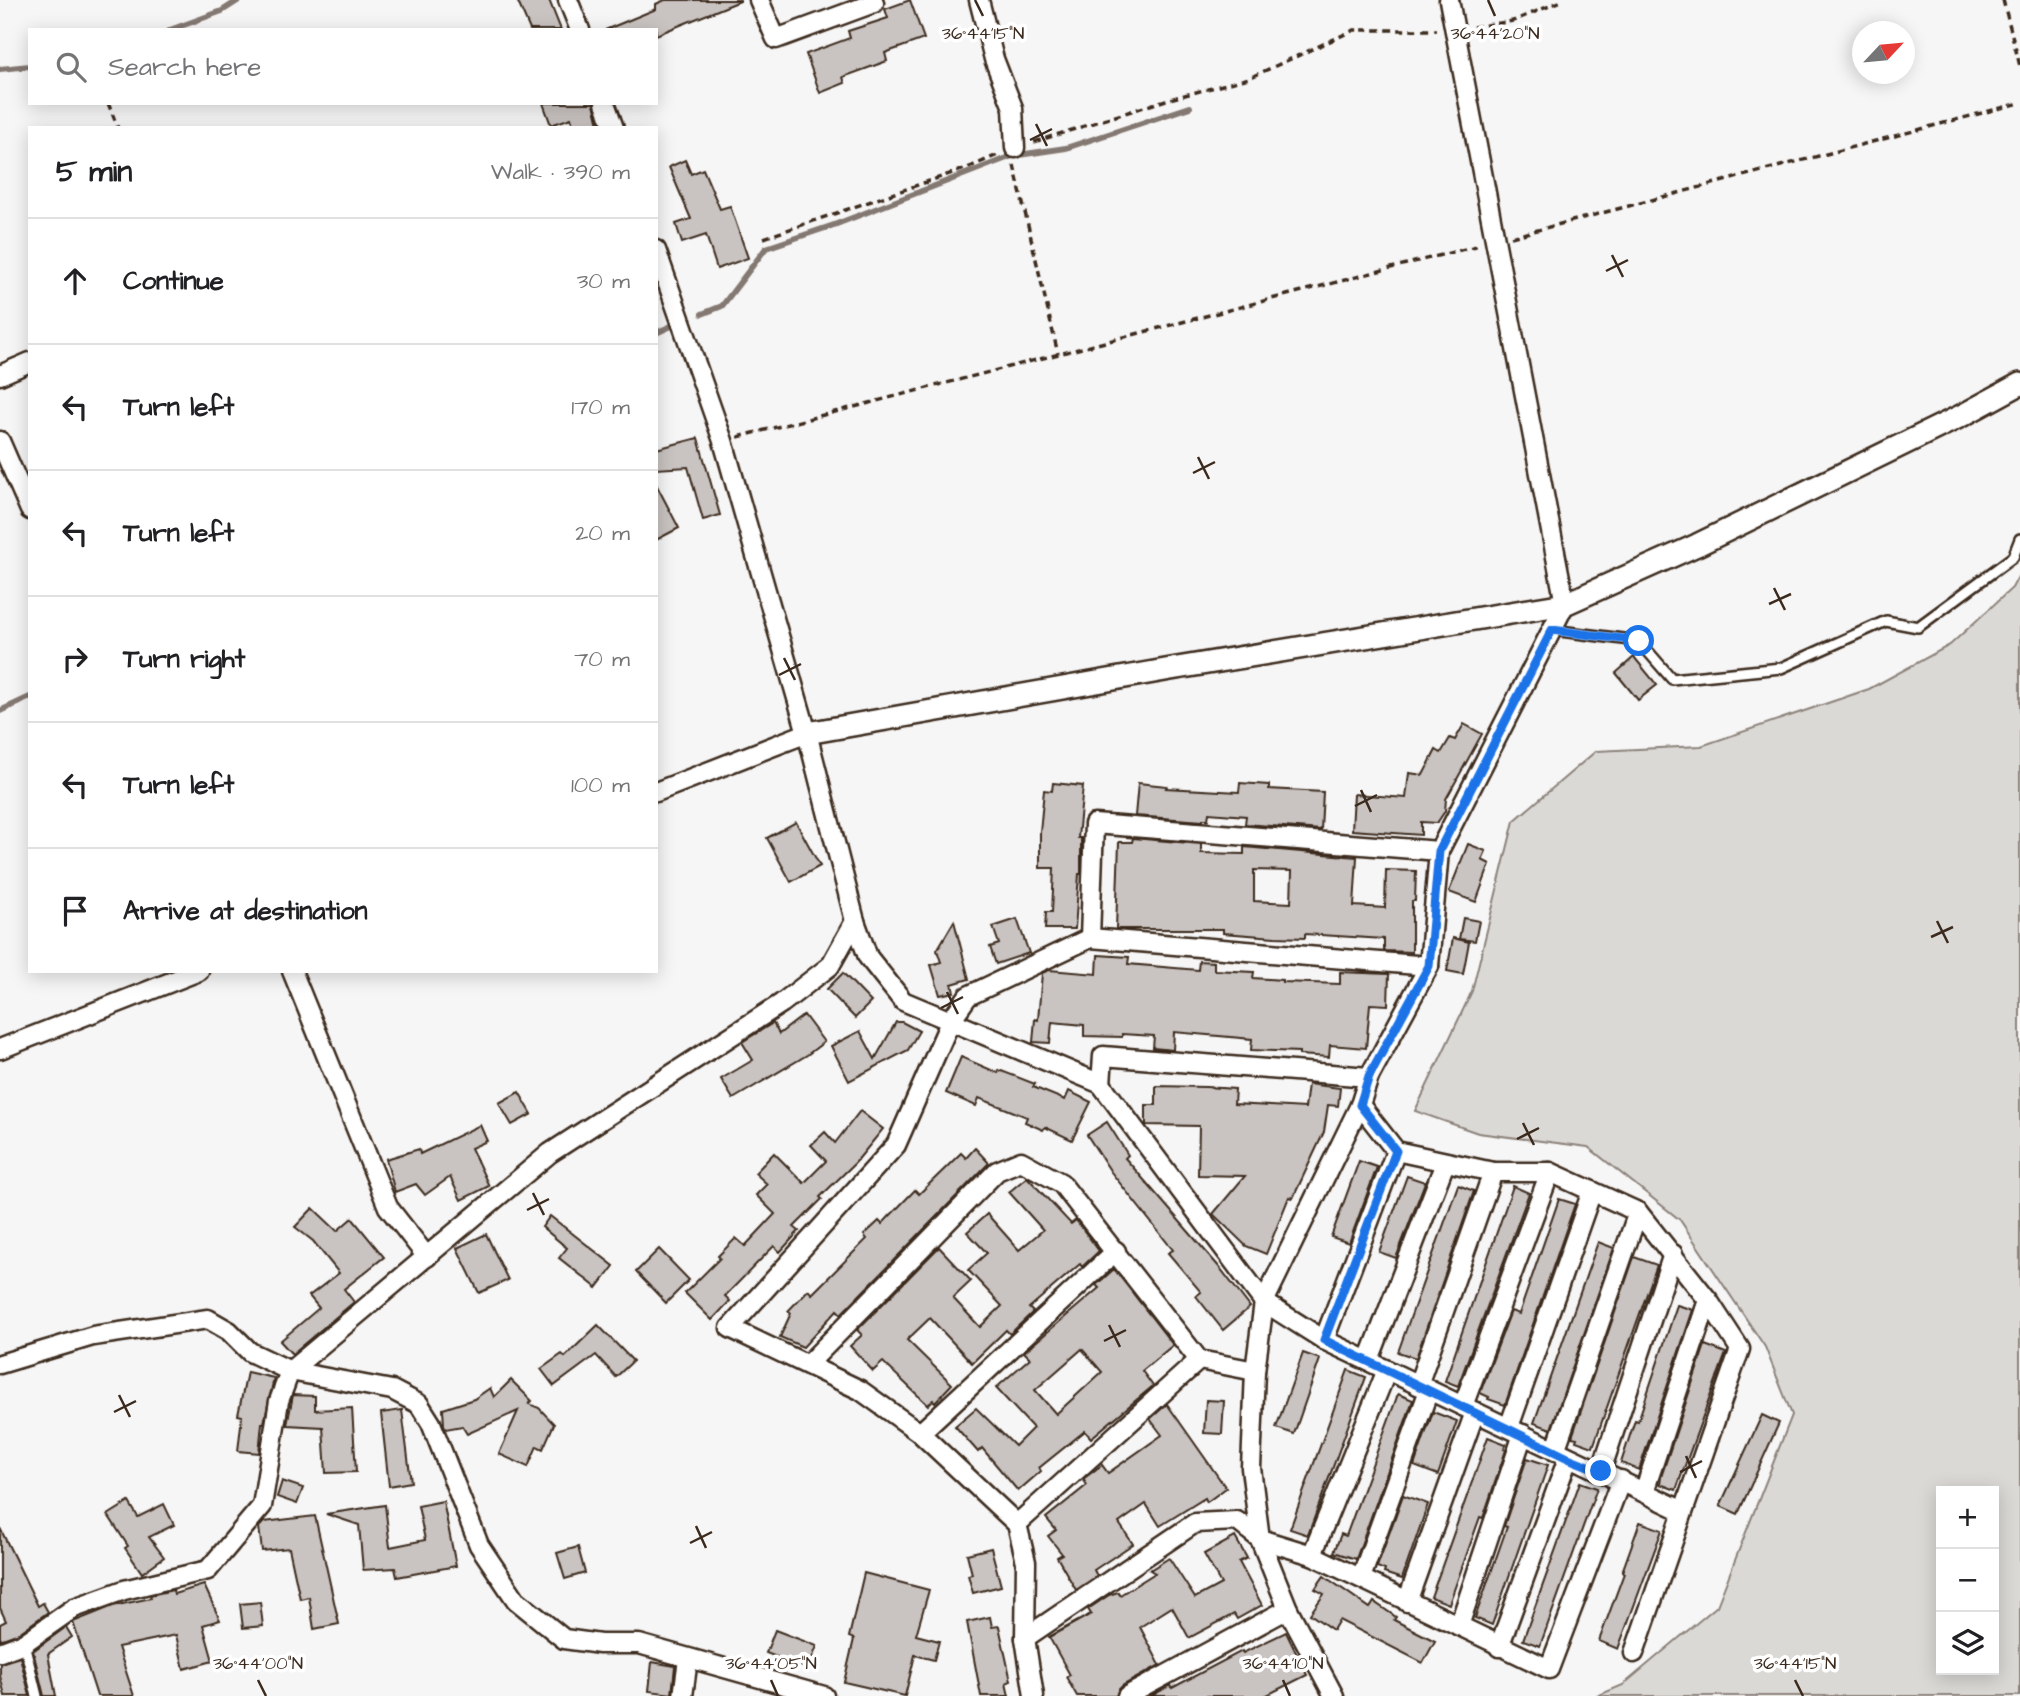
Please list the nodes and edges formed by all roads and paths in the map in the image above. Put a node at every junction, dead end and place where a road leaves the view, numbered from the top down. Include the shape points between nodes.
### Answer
1 (568, 0) edge
2 (759, 0) edge
3 (873, 0) edge
4 (979, 0) edge
5 (1450, 0) edge
6 (1564, 0) edge
7 (2003, 0) edge
8 (579, 28) edge
9 (1456, 30) junction
10 (2020, 66) edge
11 (2020, 103) edge
12 (109, 105) edge
13 (606, 105) edge
14 (117, 126) edge
15 (613, 126) edge
16 (1014, 155) junction
17 (764, 238) dead end
18 (1494, 241) junction
19 (658, 256) edge
20 (1058, 354) junction
21 (28, 363) edge
22 (0, 375) edge
23 (2020, 384) edge
24 (0, 441) edge
25 (723, 441) junction
26 (28, 505) edge
27 (2020, 539) edge
28 (1565, 604) junction
29 (1552, 630) junction
30 (807, 733) junction
31 (658, 791) edge
32 (1439, 851) junction
33 (855, 921) junction
34 (1090, 938) junction
35 (1429, 966) junction
36 (194, 973) edge
37 (293, 973) edge
38 (951, 1020) junction
39 (0, 1049) edge
40 (1369, 1076) junction
41 (1101, 1084) junction
42 (1360, 1105) junction
43 (1396, 1151) junction
44 (1445, 1163) junction
45 (1493, 1172) junction
46 (1550, 1172) junction
47 (1592, 1191) junction
48 (1638, 1212) junction
49 (1116, 1251) junction
50 (1673, 1254) junction
51 (427, 1257) junction
52 (1708, 1300) junction
53 (1264, 1302) junction
54 (1324, 1340) junction
55 (1199, 1360) junction
56 (1368, 1360) junction
57 (0, 1364) edge
58 (808, 1364) junction
59 (1387, 1370) junction
60 (290, 1371) junction
61 (1255, 1371) junction
62 (1423, 1387) junction
63 (1469, 1409) junction
64 (1516, 1431) junction
65 (920, 1433) junction
66 (1562, 1454) junction
67 (1601, 1471) junction
68 (1621, 1480) junction
69 (1644, 1492) junction
70 (1683, 1511) junction
71 (1017, 1524) junction
72 (1260, 1539) junction
73 (1312, 1555) junction
74 (1361, 1578) junction
75 (1407, 1602) junction
76 (1288, 1609) junction
77 (1459, 1626) junction
78 (1025, 1638) junction
79 (24, 1643) junction
80 (1499, 1647) junction
81 (0, 1653) edge
82 (1634, 1653) dead end
83 (688, 1659) junction
84 (37, 1696) edge
85 (683, 1696) edge
86 (824, 1696) edge
87 (1034, 1696) edge
88 (1126, 1696) edge
89 (1334, 1696) edge

1 - 8 street
2 - 3 street via 776,39
4 - 16 street via 1013,108
5 - 9 street
6 - 9 path via 1513,21
7 - 10 path
9 - 16 path via 1354,30 1249,78 1166,100
9 - 18 street
11 - 18 path
12 - 14 path
13 - 15 street
16 - 17 path
16 - 20 path
18 - 20 path
18 - 28 street
19 - 25 street
20 - 25 path
21 - 22 street
23 - 28 street via 1696,545
24 - 26 street
25 - 30 street
27 - 29 lane via 2013,557 1918,627 1886,621 1781,668 1672,678 1639,641
28 - 29 street
28 - 30 street
29 - 32 street
30 - 31 street
30 - 33 street
32 - 34 street via 1094,824
32 - 35 street
33 - 38 street via 868,957 904,1001
33 - 51 street via 830,966 782,1003 550,1153
34 - 35 street
34 - 38 street via 968,996
35 - 40 street
36 - 39 street
37 - 51 street via 388,1206
38 - 41 street
38 - 58 street via 896,1145 730,1328
40 - 41 street via 1103,1056
40 - 42 street
41 - 53 street
42 - 43 street
42 - 53 street
43 - 44 street
43 - 54 street
44 - 45 street
44 - 56 street
45 - 46 street
45 - 62 street
46 - 47 street
46 - 63 street
47 - 48 street
47 - 64 street
48 - 50 street
48 - 66 street
49 - 55 street
49 - 58 street via 1060,1183 1021,1161 997,1171
49 - 65 street
50 - 52 street
50 - 67 street
51 - 60 street
52 - 69 street
52 - 70 street via 1740,1349
53 - 54 street
53 - 61 street
54 - 56 street
55 - 61 street
55 - 71 street
56 - 59 street
57 - 60 street via 93,1336 208,1319 229,1331 250,1352
58 - 65 street via 860,1390
59 - 62 street
59 - 73 street
60 - 79 street via 279,1401 262,1506 208,1570 124,1590 74,1608
60 - 83 street via 392,1391 419,1404 431,1423 479,1545 516,1600 564,1639 639,1644
61 - 72 street via 1251,1468
62 - 63 street
62 - 74 street
63 - 64 street
63 - 75 street
64 - 66 street
64 - 77 street
65 - 71 street
66 - 67 street
66 - 80 street
67 - 68 street
68 - 69 street
68 - 80 street via 1549,1670
69 - 70 street
70 - 82 street
71 - 78 street via 1026,1562
72 - 73 street
72 - 76 street
72 - 78 street via 1237,1521 1195,1523
73 - 74 street
74 - 75 street
75 - 77 street
76 - 88 street
76 - 89 street
77 - 80 street
78 - 87 street
79 - 81 street
79 - 84 lane
83 - 85 street
83 - 86 street

